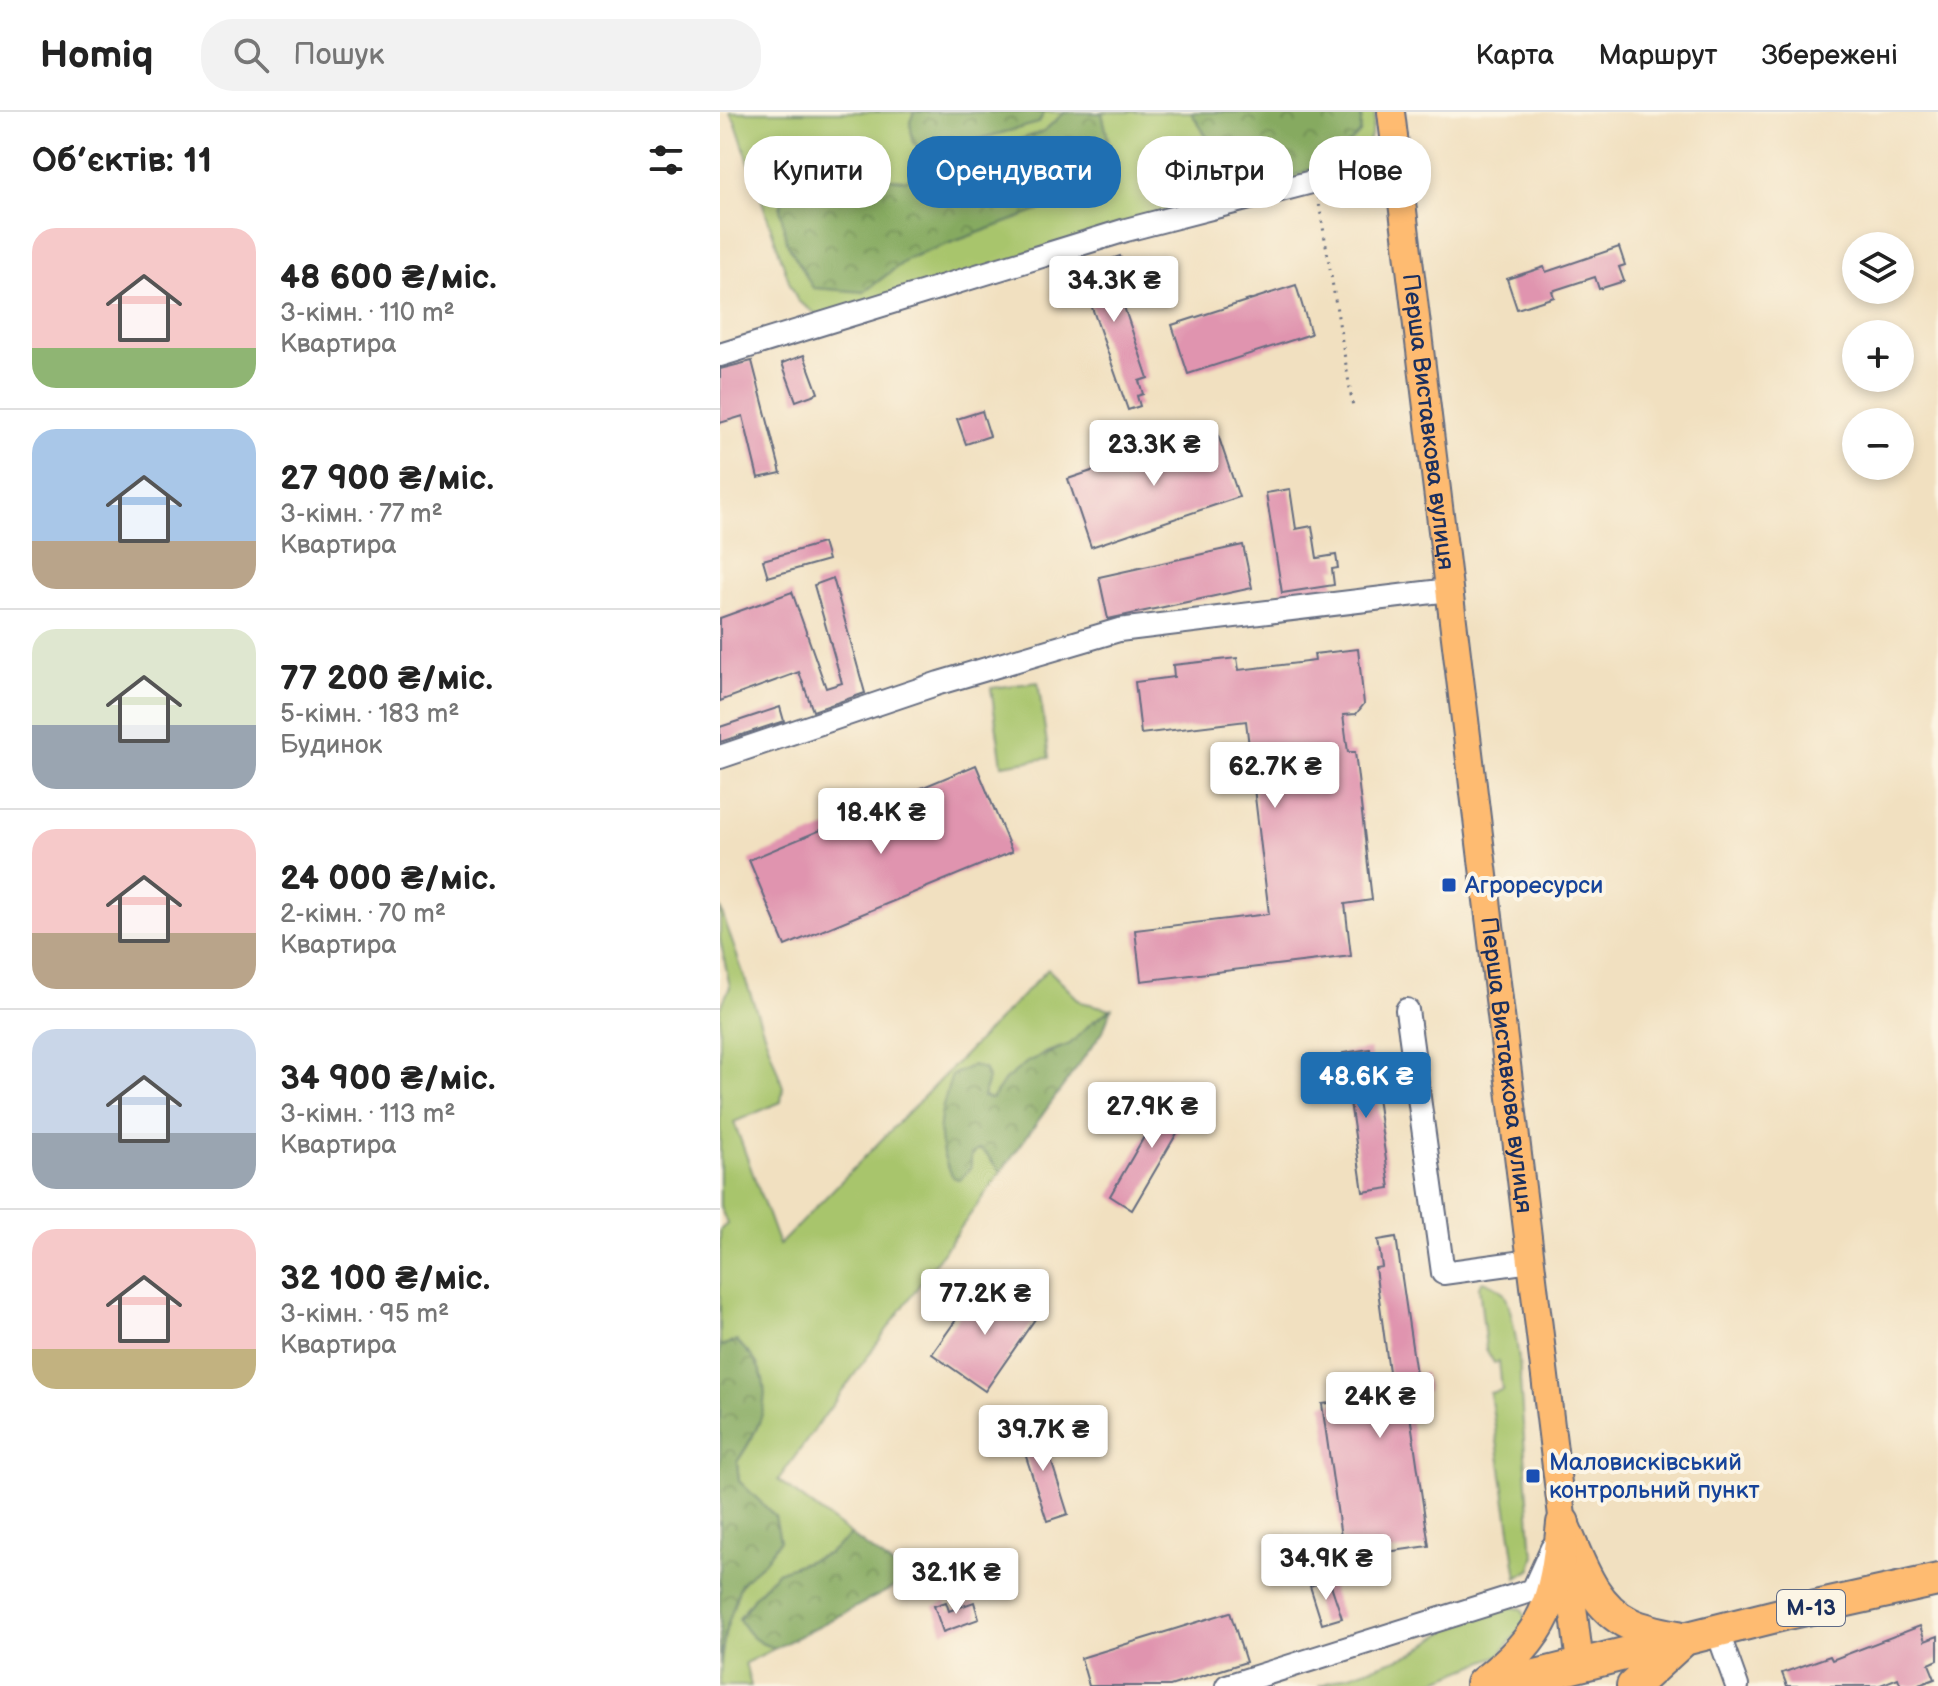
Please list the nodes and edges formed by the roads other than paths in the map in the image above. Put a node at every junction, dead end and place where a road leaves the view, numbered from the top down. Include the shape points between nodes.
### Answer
1 (1391, 112) edge
2 (1394, 136) edge
3 (1309, 183) edge
4 (1403, 208) edge
5 (720, 355) edge
6 (1449, 590) junction
7 (720, 757) edge
8 (1407, 1010) dead end
9 (1531, 1261) junction
10 (1563, 1523) junction
11 (1938, 1580) edge
12 (1717, 1630) junction
13 (1685, 1638) junction
14 (1581, 1675) edge
15 (1227, 1686) edge
16 (1480, 1686) edge
17 (1496, 1686) edge
18 (1633, 1686) edge
19 (1737, 1686) edge

1 - 2 main road, Перша Виставкова вулиця
3 - 5 street via 1126,230
4 - 6 main road, Перша Виставкова вулиця
6 - 7 street via 1119,630 939,683
6 - 9 main road, Перша Виставкова вулиця
8 - 9 street via 1443,1273
9 - 10 main road, Перша Виставкова вулиця
10 - 13 highway via 1604,1605 1627,1623
10 - 14 main road, Перша Виставкова вулиця
10 - 15 street via 1533,1590
10 - 16 highway via 1558,1574 1544,1618 1515,1658
11 - 12 highway, М-13
12 - 13 highway, М-13
12 - 19 street
13 - 14 highway, М-13
13 - 18 highway
14 - 17 highway

